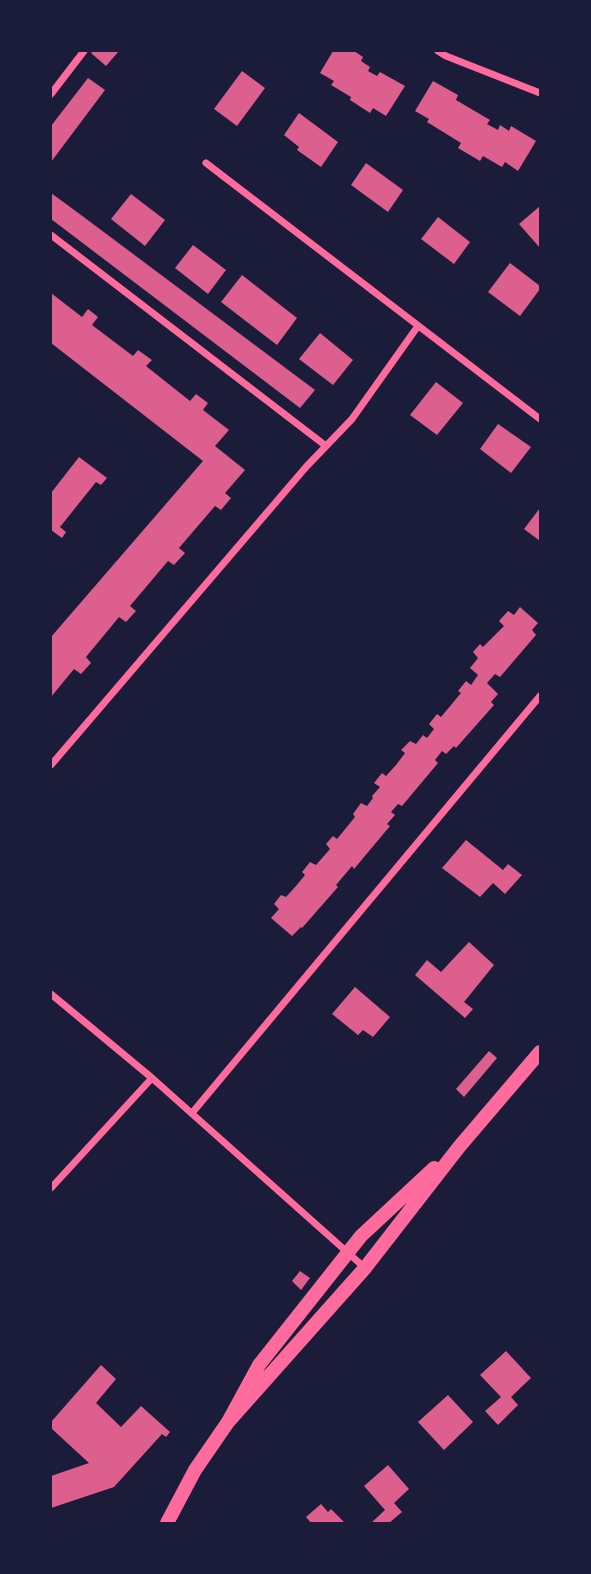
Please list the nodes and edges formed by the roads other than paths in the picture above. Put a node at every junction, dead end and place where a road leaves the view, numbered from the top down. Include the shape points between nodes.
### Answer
1 (84, 51) edge
2 (438, 51) edge
3 (540, 93) edge
4 (51, 94) edge
5 (206, 163) dead end
6 (51, 235) edge
7 (418, 326) junction
8 (540, 419) edge
9 (326, 446) junction
10 (540, 696) edge
11 (51, 765) edge
12 (51, 994) edge
13 (540, 1052) edge
14 (152, 1078) junction
15 (192, 1113) junction
16 (459, 1147) junction
17 (51, 1188) edge
18 (347, 1252) junction
19 (365, 1268) junction
20 (228, 1422) junction
21 (167, 1523) edge

1 - 4 street
2 - 3 street
5 - 7 street
6 - 9 street
7 - 8 street
7 - 9 street via 352,419
9 - 11 street
10 - 15 street
12 - 14 street
13 - 16 main road
14 - 15 street
14 - 17 street
15 - 18 street
16 - 18 main road
16 - 19 main road
18 - 19 street
18 - 20 main road via 259,1365
19 - 20 main road
20 - 21 main road

